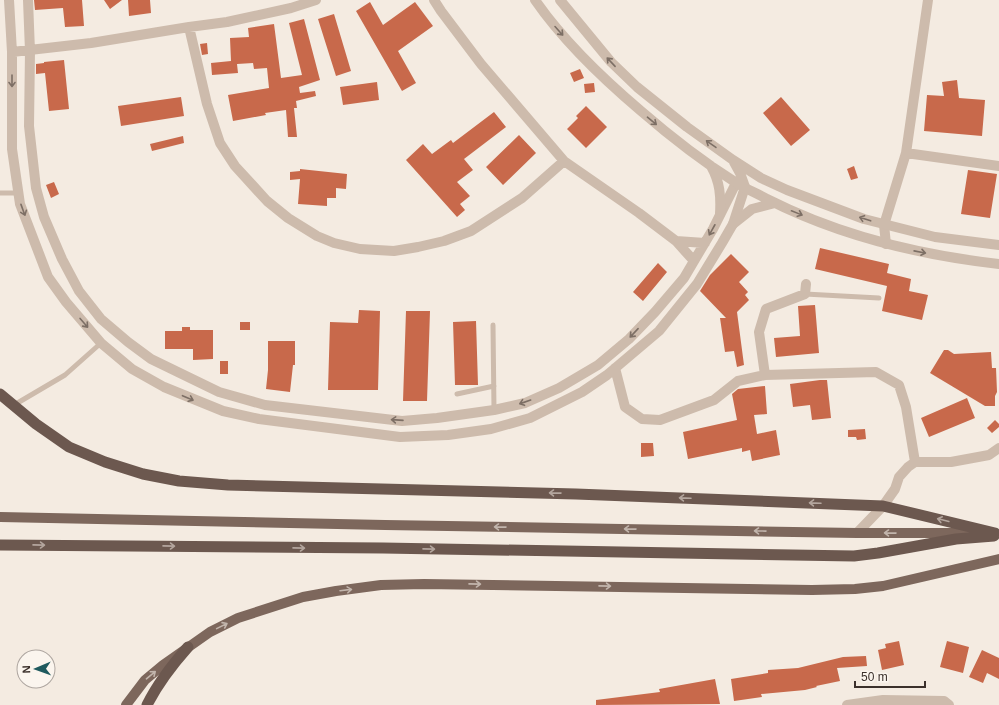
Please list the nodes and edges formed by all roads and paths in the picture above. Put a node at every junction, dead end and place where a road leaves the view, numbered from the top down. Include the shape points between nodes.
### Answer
1 (9, 0) edge
2 (28, 0) edge
3 (316, 0) edge
4 (434, 0) edge
5 (535, 0) edge
6 (560, 0) edge
7 (928, 0) edge
8 (189, 26) junction
9 (30, 51) junction
10 (12, 52) junction
11 (906, 153) junction
12 (733, 160) junction
13 (564, 161) junction
14 (710, 164) junction
15 (999, 166) edge
16 (761, 178) junction
17 (741, 183) junction
18 (0, 193) edge
19 (19, 193) junction
20 (775, 203) junction
21 (720, 214) junction
22 (733, 224) junction
23 (884, 225) junction
24 (676, 241) junction
25 (705, 243) junction
26 (886, 244) junction
27 (999, 245) edge
28 (694, 261) junction
29 (999, 264) edge
30 (806, 289) joint
31 (879, 298) dead end
32 (493, 325) dead end
33 (102, 342) junction
34 (615, 368) junction
35 (766, 375) junction
36 (494, 386) junction
37 (0, 394) edge
38 (457, 394) dead end
39 (13, 406) junction
40 (494, 410) junction
41 (999, 448) edge
42 (915, 462) junction
43 (883, 506) junction
44 (0, 518) edge
45 (856, 533) junction
46 (998, 534) edge
47 (0, 545) edge
48 (999, 559) edge
49 (188, 647) junction
50 (126, 705) edge
51 (147, 705) edge
52 (847, 705) edge
53 (949, 705) edge

1 - 10 street
2 - 9 street
3 - 8 street via 227,22
4 - 13 street via 481,64
5 -> 14 street via 574,49 616,90 676,141
12 -> 6 street via 637,87 611,62
7 - 11 street
8 - 9 street
8 - 13 street via 207,104 220,143 235,166 267,201 288,218 334,243 360,249 394,251 444,241 471,231 522,198
9 - 10 street
40 -> 9 street via 402,421 265,405 219,392 151,359 128,342 101,320 79,291 44,217 36,188 29,126
10 -> 19 street via 12,149
11 - 15 street
11 - 23 street
12 - 16 street
12 - 17 street
13 - 24 street
14 - 17 street
14 - 21 street via 720,187
16 - 17 street
23 -> 16 street via 864,220
17 - 20 street
17 - 21 street
17 - 22 street
18 - 19 lane
19 -> 33 street via 20,204 48,277 66,302
20 - 22 street via 752,209
20 -> 26 street via 812,219
21 -> 25 street
22 - 34 street via 696,284 659,331
23 - 26 street
23 - 27 street via 935,236
24 - 25 street
24 - 28 street
25 - 28 street
26 -> 29 street via 955,259
28 -> 40 street via 684,278 634,334 598,365 559,388 532,400
30 - 31 lane
30 - 35 street via 766,309 759,332
32 - 36 lane
33 -> 34 street via 132,369 164,387 224,411 259,419 400,437 491,429 530,418 582,392
33 - 39 lane via 65,374
34 - 35 street via 625,407 642,419 660,420 714,400 738,381
35 - 42 street via 876,372 899,385 906,407
36 - 38 lane
36 - 40 lane
37 - 39 highway
43 -> 39 highway via 576,494 228,485 179,481 143,474 69,447
41 - 42 street via 989,455 951,462
42 - 43 street via 899,477 895,489
43 - 45 street
46 -> 43 highway
45 -> 44 main road
46 -> 45 main road
47 -> 46 highway via 391,548 854,556
49 -> 48 main road via 238,618 272,606 303,597 381,585 854,590 883,586
50 -> 49 main road via 145,680
49 - 51 highway via 157,685
52 - 53 street via 883,700 944,701

